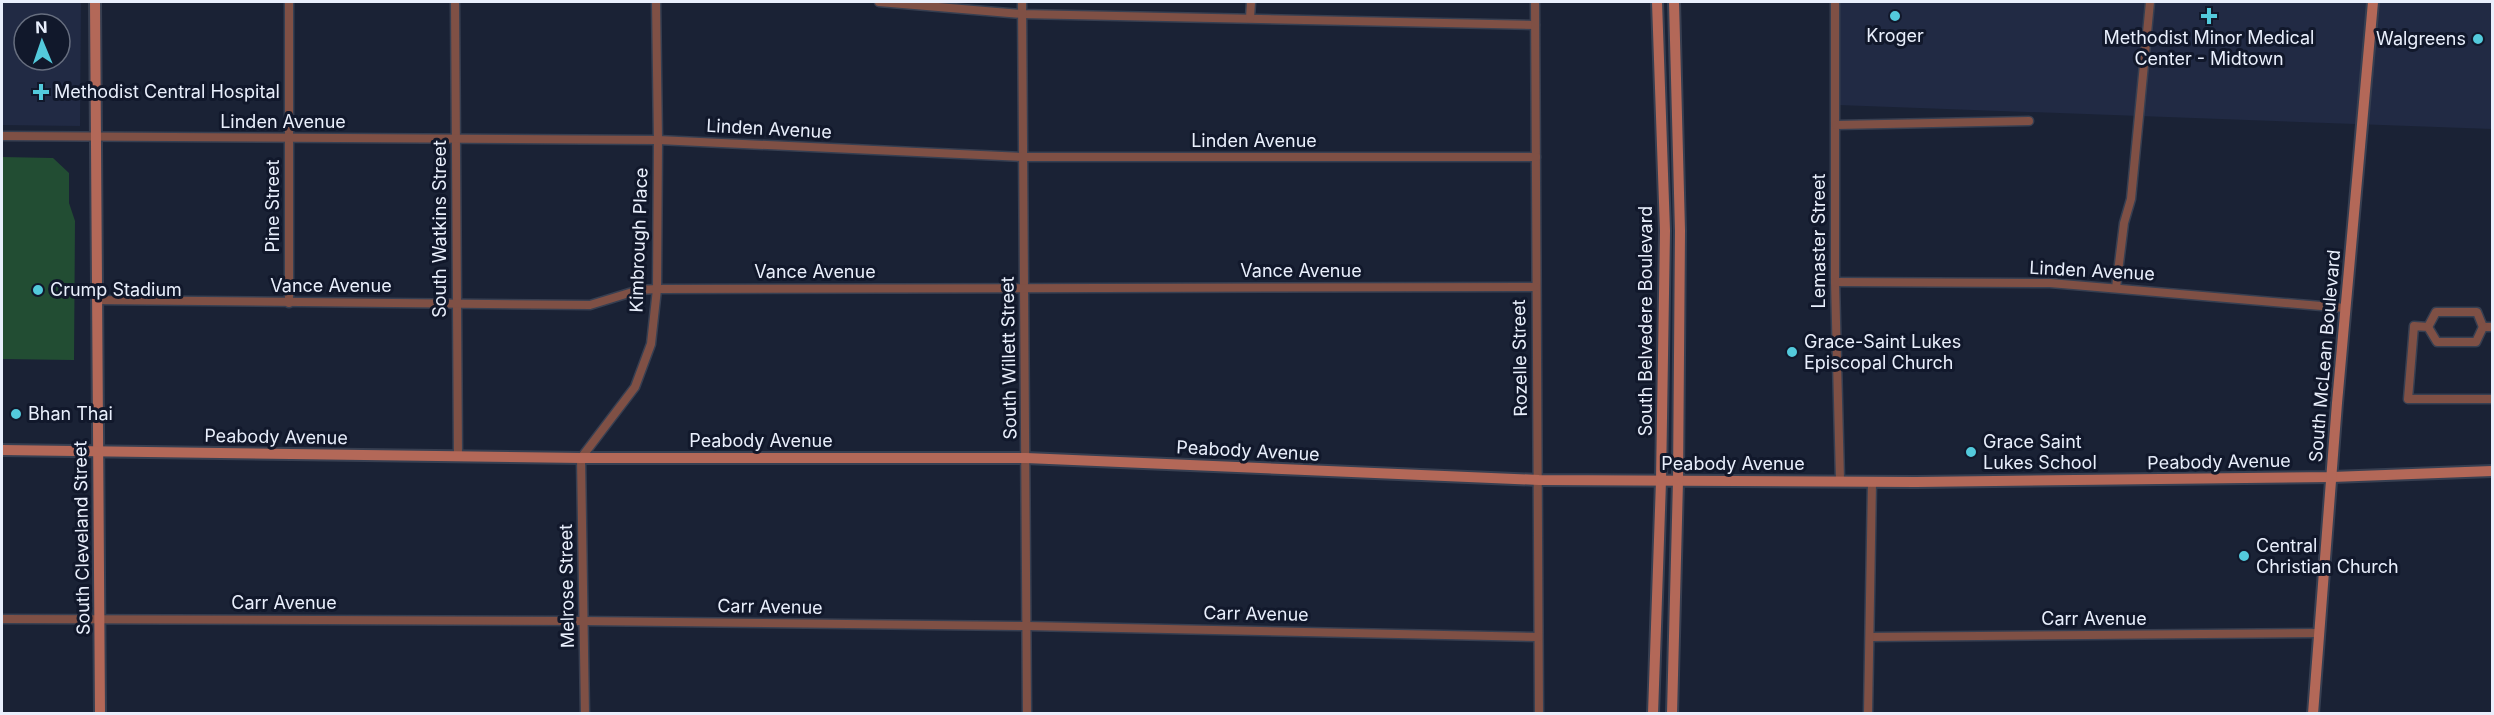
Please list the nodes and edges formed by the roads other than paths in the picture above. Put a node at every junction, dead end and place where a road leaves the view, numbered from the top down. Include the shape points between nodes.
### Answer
1 (95, 2) edge
2 (289, 2) edge
3 (455, 2) edge
4 (656, 2) edge
5 (879, 2) edge
6 (1022, 2) edge
7 (1251, 2) edge
8 (1534, 2) edge
9 (1658, 2) edge
10 (1674, 2) edge
11 (1835, 2) edge
12 (2150, 2) edge
13 (2373, 2) edge
14 (1022, 14) junction
15 (1250, 18) junction
16 (1534, 25) junction
17 (2029, 121) dead end
18 (1836, 125) junction
19 (2, 136) edge
20 (95, 137) junction
21 (290, 139) junction
22 (456, 140) junction
23 (658, 140) junction
24 (1536, 157) junction
25 (1023, 158) junction
26 (1835, 282) junction
27 (1536, 286) junction
28 (2116, 288) junction
29 (657, 289) junction
30 (1024, 289) junction
31 (96, 300) junction
32 (289, 303) junction
33 (457, 304) junction
34 (2345, 308) junction
35 (2428, 327) junction
36 (2483, 327) junction
37 (2493, 327) edge
38 (2493, 399) edge
39 (2, 450) edge
40 (98, 450) junction
41 (458, 457) junction
42 (581, 458) junction
43 (1026, 458) junction
44 (2493, 471) edge
45 (2332, 477) junction
46 (1539, 480) junction
47 (1840, 480) junction
48 (1661, 481) junction
49 (1678, 481) junction
50 (1872, 482) junction
51 (2, 619) edge
52 (99, 620) junction
53 (584, 621) junction
54 (1027, 626) junction
55 (2320, 633) junction
56 (1538, 637) junction
57 (1870, 637) junction
58 (1653, 699) junction
59 (1673, 700) junction
60 (100, 714) edge
61 (585, 714) edge
62 (1027, 714) edge
63 (1539, 714) edge
64 (1653, 714) edge
65 (1672, 714) edge
66 (1868, 714) edge
67 (2313, 714) edge

1 - 20 main road, South Cleveland Street
2 - 21 street, Pine Street
3 - 22 street, South Watkins Street
4 - 23 street, Kimbrough Place
5 - 14 street
6 - 14 street, South Willett Street
7 - 15 street
8 - 16 street, Rozelle Street
9 - 48 main road, South Belvedere Boulevard via 1665,231
10 - 49 main road, South Belvedere Boulevard via 1680,231
11 - 18 street, Lemaster Street
12 - 28 street via 2131,199
13 - 34 main road, South McLean Boulevard
14 - 15 street
14 - 25 street, South Willett Street
15 - 16 street
16 - 24 street, Rozelle Street
17 - 18 street
18 - 26 street, Lemaster Street
19 - 20 street, Linden Avenue
20 - 21 street, Linden Avenue
20 - 31 main road, South Cleveland Street
21 - 22 street, Linden Avenue
21 - 32 street, Pine Street
22 - 23 street, Linden Avenue
22 - 33 street, South Watkins Street
23 - 25 street, Linden Avenue
23 - 29 street, Kimbrough Place
24 - 25 street, Linden Avenue
24 - 27 street, Rozelle Street
25 - 30 street, South Willett Street
26 - 28 street, Linden Avenue via 2050,283
26 - 47 street, Lemaster Street
27 - 30 street, Vance Avenue
27 - 46 street, Rozelle Street
28 - 34 street, Linden Avenue
29 - 30 street, Vance Avenue
29 - 33 street, Vance Avenue via 639,290 590,305
29 - 42 street, Kimbrough Place via 651,344 634,387
30 - 43 street, South Willett Street
31 - 32 street, Vance Avenue
31 - 40 main road, South Cleveland Street
32 - 33 street, Vance Avenue
33 - 41 street, South Watkins Street
34 - 45 main road, South McLean Boulevard
35 - 36 street via 2437,342 2476,342
35 - 36 street via 2436,312 2477,312
35 - 38 street via 2414,326 2408,399
36 - 37 street
39 - 40 main road, Peabody Avenue
40 - 41 main road, Peabody Avenue
40 - 52 main road, South Cleveland Street
41 - 42 main road, Peabody Avenue
42 - 43 main road, Peabody Avenue
42 - 53 street, Melrose Street
43 - 46 main road, Peabody Avenue
43 - 54 street, South Willett Street
44 - 45 main road, Peabody Avenue
45 - 50 main road, Peabody Avenue
45 - 55 main road, South McLean Boulevard
46 - 48 main road, Peabody Avenue
46 - 56 street, Rozelle Street
47 - 49 main road, Peabody Avenue
47 - 50 main road, Peabody Avenue
48 - 49 main road, Peabody Avenue
48 - 58 main road, South Belvedere Boulevard
49 - 59 main road, South Belvedere Boulevard
50 - 57 street
51 - 52 street, Carr Avenue
52 - 53 street, Carr Avenue
52 - 60 main road, South Cleveland Street
53 - 54 street, Carr Avenue
53 - 61 street, Melrose Street
54 - 56 street, Carr Avenue
54 - 62 street, South Willett Street
55 - 57 street, Carr Avenue
55 - 67 main road, South McLean Boulevard
56 - 63 street, Rozelle Street
57 - 66 street
58 - 59 main road
58 - 64 main road, South Belvedere Boulevard
59 - 65 main road, South Belvedere Boulevard

